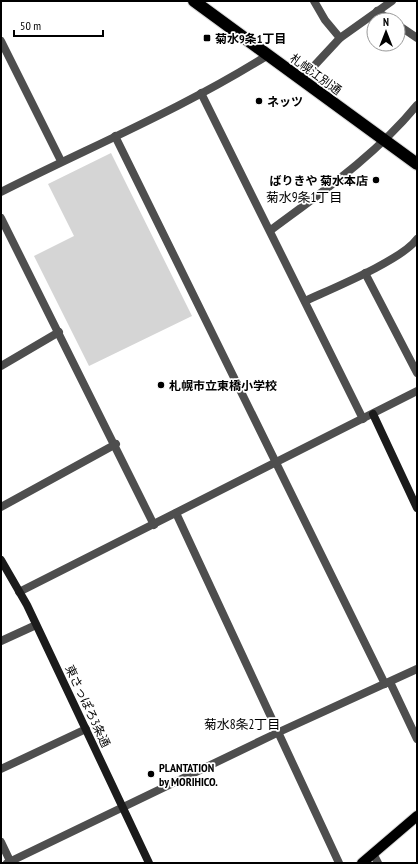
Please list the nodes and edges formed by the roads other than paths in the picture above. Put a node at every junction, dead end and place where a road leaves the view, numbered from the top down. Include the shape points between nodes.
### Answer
1 (314, 1) edge
2 (392, 1) edge
3 (197, 2) edge
4 (377, 12) edge
5 (366, 20) edge
6 (406, 30) edge
7 (340, 38) junction
8 (417, 38) edge
9 (1, 41) edge
10 (268, 55) junction
11 (301, 80) junction
12 (201, 93) junction
13 (417, 105) edge
14 (115, 136) junction
15 (385, 141) junction
16 (62, 161) junction
17 (417, 164) edge
18 (1, 192) edge
19 (1, 218) edge
20 (271, 230) junction
21 (417, 239) edge
22 (365, 273) junction
23 (305, 301) junction
24 (59, 332) junction
25 (1, 366) edge
26 (417, 373) edge
27 (417, 391) edge
28 (373, 414) junction
29 (363, 419) junction
30 (116, 444) junction
31 (276, 462) junction
32 (1, 507) edge
33 (417, 508) edge
34 (176, 513) junction
35 (154, 525) junction
36 (1, 560) edge
37 (19, 592) junction
38 (36, 625) junction
39 (1, 641) edge
40 (417, 669) edge
41 (387, 683) junction
42 (86, 729) junction
43 (279, 732) junction
44 (417, 739) edge
45 (1, 769) edge
46 (123, 808) junction
47 (417, 816) edge
48 (1, 842) edge
49 (373, 853) junction
50 (9, 862) edge
51 (149, 863) edge
52 (339, 863) edge
53 (362, 863) edge
54 (378, 863) edge

1 - 7 street
2 - 4 street
3 - 10 highway, 札幌江別通
5 - 7 street
6 - 8 street
7 - 11 street
9 - 16 street
10 - 11 highway, 札幌江別通
10 - 12 street
11 - 15 highway, 札幌江別通
12 - 14 street
12 - 20 street
13 - 15 street
14 - 16 street
14 - 31 street
15 - 17 highway, 札幌江別通
15 - 20 street
16 - 18 street
19 - 24 street
20 - 23 street
21 - 22 street via 412,246
22 - 23 street
22 - 26 street
23 - 29 street
24 - 25 street
24 - 30 street
27 - 28 street
28 - 29 street
28 - 33 street
29 - 31 street
30 - 32 street
30 - 35 street
31 - 34 street
31 - 41 street
34 - 35 street
34 - 43 street
35 - 37 street
36 - 37 street, 東さっぽろ3条通
37 - 38 street, 東さっぽろ3条通
38 - 39 street
38 - 42 street, 東さっぽろ3条通
40 - 41 street
41 - 43 street
41 - 44 street
42 - 45 street
42 - 46 street, 東さっぽろ3条通
43 - 46 street
43 - 52 street
46 - 50 street
46 - 51 street, 東さっぽろ3条通
47 - 49 main road
48 - 50 street
49 - 53 main road
49 - 54 street

